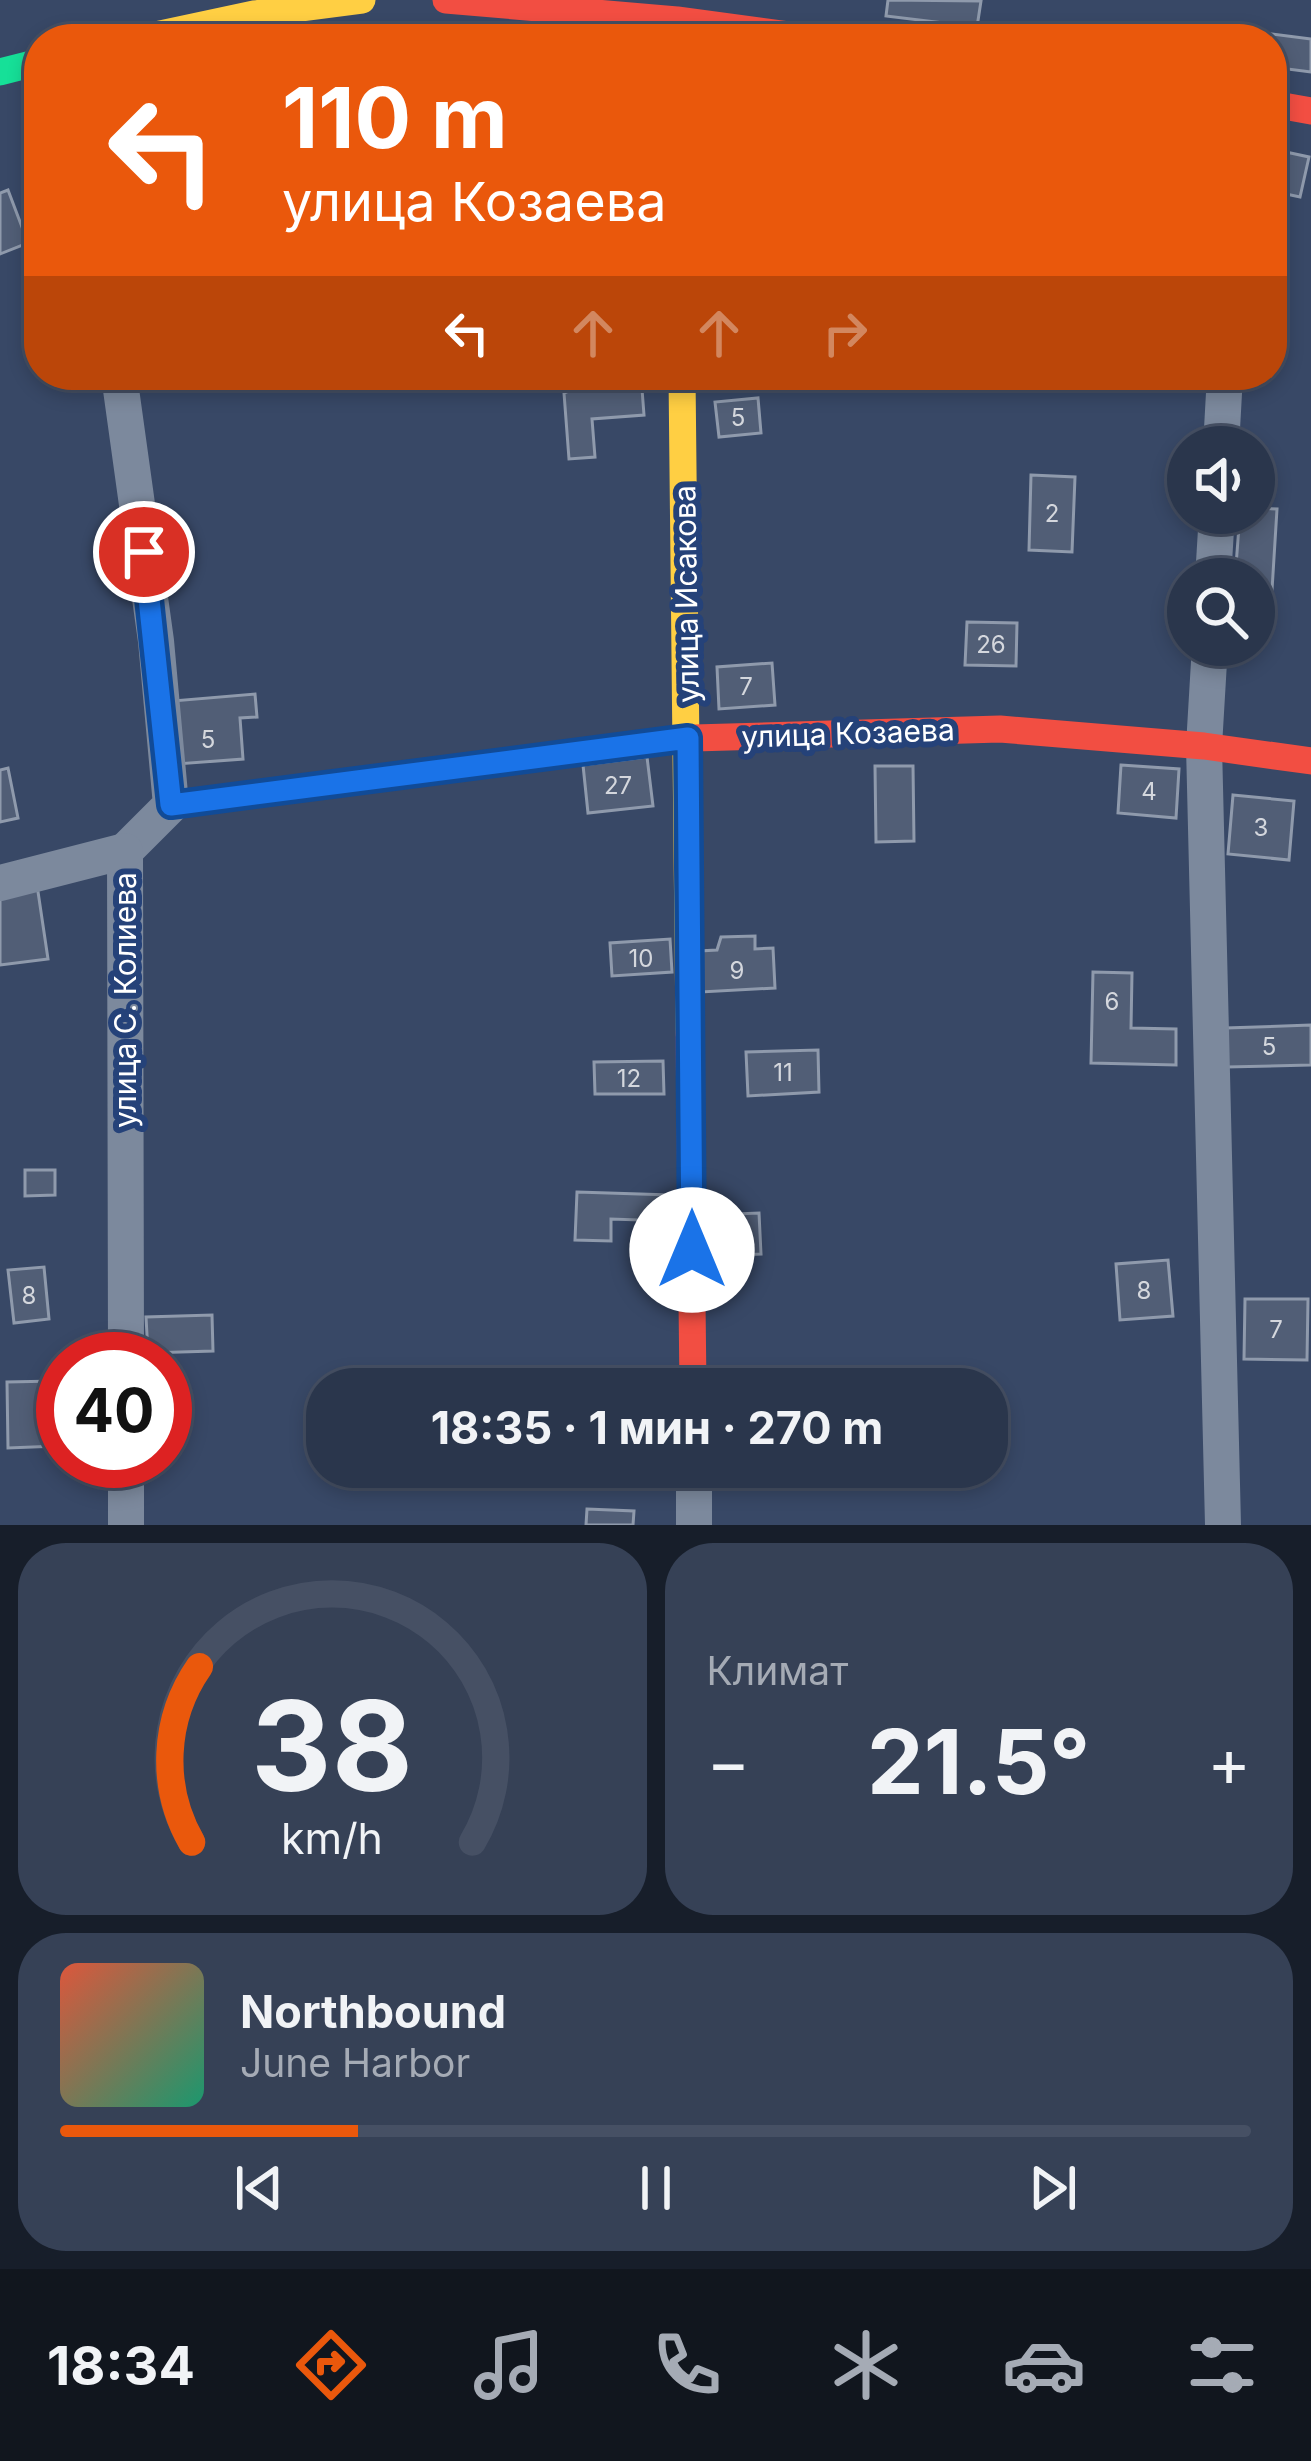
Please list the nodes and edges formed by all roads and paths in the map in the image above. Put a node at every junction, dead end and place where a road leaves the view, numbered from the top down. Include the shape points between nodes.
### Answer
1 (362, 0) edge
2 (446, 0) edge
3 (207, 24) edge
4 (637, 24) edge
5 (121, 390) edge
6 (682, 390) edge
7 (1224, 390) edge
8 (1222, 426) edge
9 (1209, 666) edge
10 (688, 738) junction
11 (1204, 746) junction
12 (1311, 761) edge
13 (171, 805) junction
14 (125, 851) junction
15 (0, 883) edge
16 (126, 1332) edge
17 (693, 1368) edge
18 (126, 1488) edge
19 (694, 1488) edge
20 (126, 1525) edge
21 (694, 1525) edge
22 (1223, 1525) edge

1 - 3 street
2 - 4 street
5 - 13 street
6 - 10 street, улица Исакова
7 - 8 street
9 - 11 street
10 - 11 street, улица Козаева via 1000,729
10 - 13 street, улица Козаева
10 - 17 street, улица Исакова
11 - 12 street, улица Козаева
11 - 22 street
13 - 14 street, улица С. Колиева
14 - 15 street
14 - 16 street, улица С. Колиева
18 - 20 street
19 - 21 street

